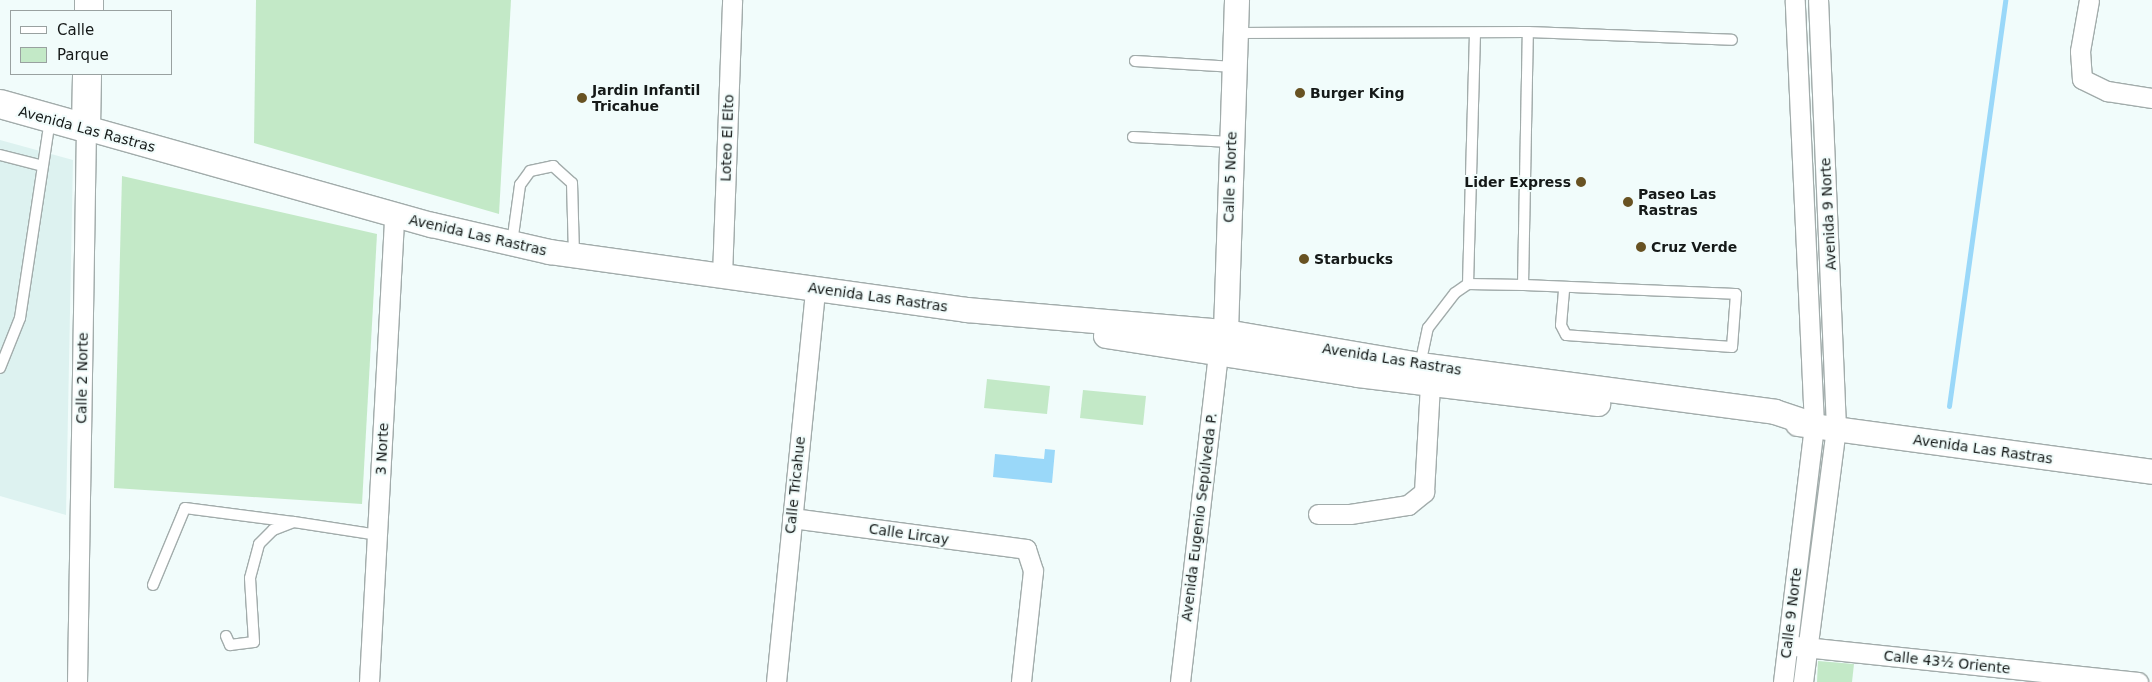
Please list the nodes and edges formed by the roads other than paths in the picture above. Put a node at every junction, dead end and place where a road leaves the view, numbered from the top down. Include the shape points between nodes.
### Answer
1 (732, 0) edge
2 (1237, 0) edge
3 (1795, 0) edge
4 (1818, 0) edge
5 (2089, 0) edge
6 (1819, 30) junction
7 (1528, 32) junction
8 (1796, 32) junction
9 (1236, 33) junction
10 (1475, 36) junction
11 (1732, 40) dead end
12 (1135, 61) dead end
13 (1235, 67) junction
14 (87, 75) edge
15 (2152, 98) edge
16 (0, 104) edge
17 (50, 118) junction
18 (86, 128) junction
19 (1133, 137) dead end
20 (1231, 142) junction
21 (1825, 155) junction
22 (0, 156) edge
23 (1803, 157) junction
24 (43, 166) junction
25 (394, 215) junction
26 (512, 244) junction
27 (574, 255) junction
28 (722, 276) junction
29 (1468, 284) junction
30 (1810, 284) junction
31 (1832, 285) junction
32 (1523, 286) junction
33 (1564, 287) junction
34 (815, 288) junction
35 (1222, 342) junction
36 (0, 368) edge
37 (1425, 375) junction
38 (1825, 427) junction
39 (2152, 472) edge
40 (1318, 514) dead end
41 (792, 518) junction
42 (294, 522) junction
43 (378, 534) junction
44 (1799, 544) junction
45 (1820, 546) junction
46 (153, 585) dead end
47 (226, 636) dead end
48 (1786, 645) junction
49 (1807, 648) junction
50 (77, 682) edge
51 (369, 682) edge
52 (776, 682) edge
53 (1021, 682) edge
54 (1180, 682) edge
55 (1783, 682) edge
56 (1803, 682) edge
57 (2138, 682) edge

1 - 28 street, Loteo El Elto
2 - 9 street, Calle 5 Norte
3 - 8 street, Avenida 9 Norte
4 - 6 street, Avenida 9 Norte
5 - 15 street via 2080,51 2082,79 2106,91
6 - 8 street
6 - 21 street, Avenida 9 Norte
7 - 10 lane
7 - 11 lane
7 - 32 lane
8 - 23 street, Avenida 9 Norte
9 - 10 lane
9 - 13 street, Calle 5 Norte
10 - 29 lane
12 - 13 lane
13 - 20 street, Calle 5 Norte
14 - 18 main road, Calle 2 Norte
16 - 17 main road, Avenida Las Rastras
17 - 18 main road, Avenida Las Rastras
17 - 24 lane
18 - 25 street, Avenida Las Rastras
18 - 50 street, Calle 2 Norte
19 - 20 lane
20 - 35 street, Calle 5 Norte
21 - 23 street
21 - 31 street, Avenida 9 Norte
22 - 24 lane
23 - 30 street, Avenida 9 Norte
24 - 36 lane via 20,318
25 - 26 street, Avenida Las Rastras
25 - 43 street, 3 Norte
26 - 27 street, Avenida Las Rastras
26 - 27 lane via 520,185 530,171 553,166 572,183
27 - 28 street, Avenida Las Rastras
28 - 34 street, Avenida Las Rastras
29 - 32 lane
29 - 37 lane via 1455,293 1428,328
30 - 31 street
30 - 38 street, Avenida 9 Norte
31 - 38 street, Avenida 9 Norte
32 - 33 lane
33 - 33 lane via 1736,294 1732,347 1566,335 1561,325
34 - 35 street, Avenida Las Rastras
34 - 41 street, Calle Tricahue
35 - 37 street, Avenida Las Rastras
35 - 54 street, Avenida Eugenio Sepúlveda P.
37 - 38 street, Avenida Las Rastras via 1749,408
37 - 40 street via 1424,492 1408,506 1350,514
38 - 39 street, Avenida Las Rastras
38 - 44 street, Calle 9 Norte
38 - 45 street, Calle 9 Norte
41 - 52 street, Calle Tricahue
41 - 53 street, Calle Lircay via 1026,549 1033,571
42 - 43 lane
42 - 46 lane via 184,508
42 - 47 lane via 273,530 260,544 250,578 254,642 230,645
43 - 51 street, 3 Norte
44 - 45 street
44 - 48 street, Calle 9 Norte
45 - 49 street, Calle 9 Norte
48 - 49 street, Calle 43½ Oriente
48 - 55 street, Calle 9 Norte
49 - 56 street, Calle 9 Norte
49 - 57 street, Calle 43½ Oriente

